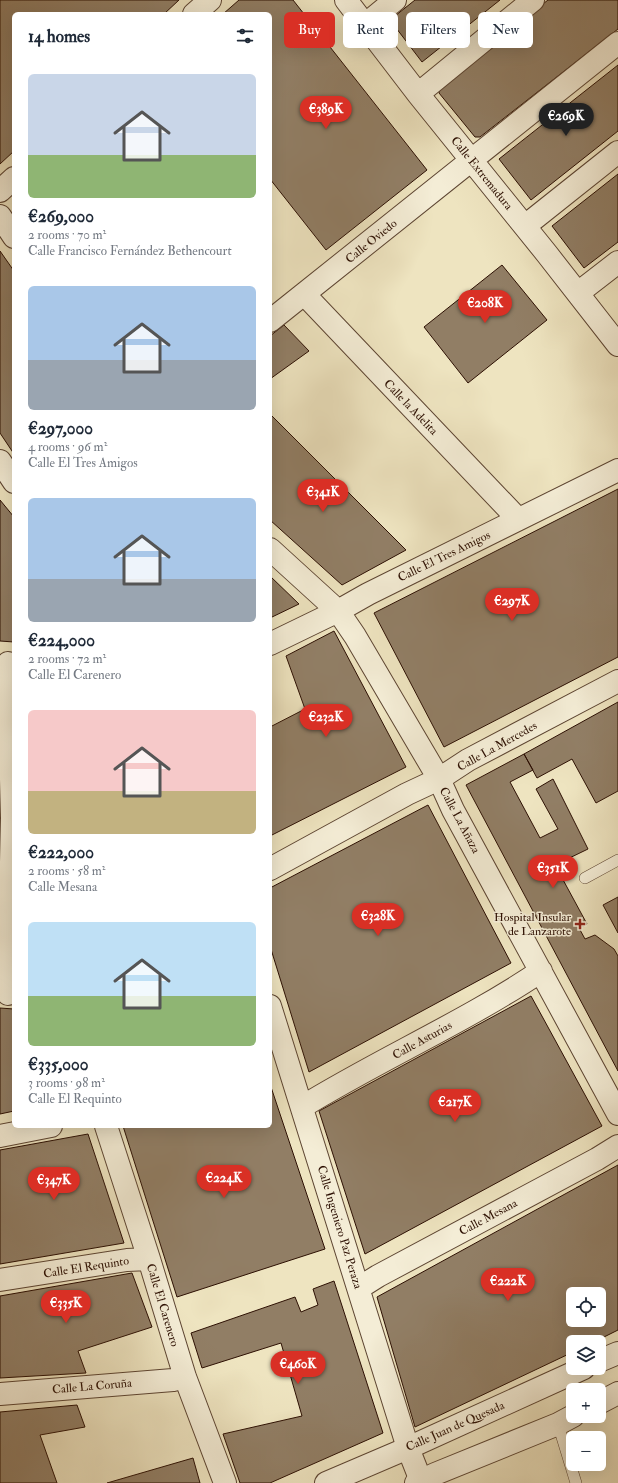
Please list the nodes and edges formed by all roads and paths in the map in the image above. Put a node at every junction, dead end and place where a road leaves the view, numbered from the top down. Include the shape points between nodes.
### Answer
1 (210, 0) edge
2 (346, 0) edge
3 (395, 0) edge
4 (532, 0) edge
5 (196, 12) edge
6 (356, 12) edge
7 (380, 12) edge
8 (618, 43) edge
9 (384, 48) edge
10 (418, 94) junction
11 (618, 152) edge
12 (472, 160) junction
13 (12, 180) edge
14 (0, 191) edge
15 (0, 216) edge
16 (525, 226) junction
17 (12, 234) edge
18 (618, 262) edge
19 (304, 294) junction
20 (578, 294) junction
21 (272, 320) edge
22 (618, 345) edge
23 (0, 461) edge
24 (618, 470) edge
25 (12, 479) edge
26 (518, 520) junction
27 (272, 551) edge
28 (338, 611) junction
29 (272, 643) edge
30 (7, 663) edge
31 (618, 681) edge
32 (439, 779) junction
33 (9, 817) edge
34 (618, 860) edge
35 (272, 868) edge
36 (585, 878) dead end
37 (541, 971) junction
38 (7, 994) edge
39 (272, 1014) edge
40 (302, 1107) junction
41 (618, 1114) edge
42 (41, 1128) edge
43 (107, 1128) edge
44 (0, 1136) edge
45 (618, 1146) edge
46 (149, 1259) junction
47 (0, 1280) edge
48 (359, 1288) junction
49 (618, 1353) edge
50 (606, 1358) edge
51 (569, 1375) edge
52 (185, 1377) junction
53 (618, 1393) edge
54 (0, 1394) edge
55 (606, 1399) edge
56 (566, 1420) edge
57 (566, 1423) edge
58 (408, 1448) junction
59 (418, 1482) edge
60 (225, 1483) edge
61 (326, 1483) edge
62 (576, 1483) edge

1 - 5 street
2 - 6 street, Calle Extremadura
3 - 7 street
4 - 10 street
8 - 12 street, Calle Oviedo
9 - 10 street, Calle Extremadura
10 - 12 street, Calle Extremadura
11 - 16 street
12 - 16 street, Calle Extremadura
12 - 19 street, Calle Oviedo
13 - 14 street
15 - 17 street
16 - 20 street, Calle Extremadura
18 - 20 street
19 - 21 street, Calle Oviedo
19 - 26 street, Calle la Adelita
20 - 22 street, Calle Extremadura
23 - 25 street
24 - 26 street, Calle El Tres Amigos
26 - 28 street, Calle El Tres Amigos
27 - 28 street, Calle La Añaza
28 - 29 street, Calle El Tres Amigos
28 - 32 street, Calle La Añaza
30 - 33 street
31 - 32 street, Calle La Mercedes via 468,760
32 - 35 street, Calle La Mercedes
32 - 37 street, Calle La Añaza
33 - 38 street
34 - 36 lane
37 - 40 street, Calle Asturias via 511,991
37 - 41 street, Calle La Añaza
39 - 40 street, Calle Ingeniero Paz Peraza
40 - 48 street, Calle Ingeniero Paz Peraza
42 - 44 street
43 - 46 street, Calle El Carenero
45 - 48 street, Calle Mesana
46 - 47 street, Calle El Requinto via 127,1260
46 - 52 street, Calle El Carenero
48 - 58 street, Calle Ingeniero Paz Peraza
49 - 50 street
51 - 58 street, Calle Juan de Quesada
52 - 54 street, Calle La Coruña
52 - 60 street, Calle El Carenero
53 - 55 street
56 - 59 street
57 - 62 lane
58 - 59 street, Calle Ingeniero Paz Peraza
58 - 61 street, Calle Juan de Quesada

